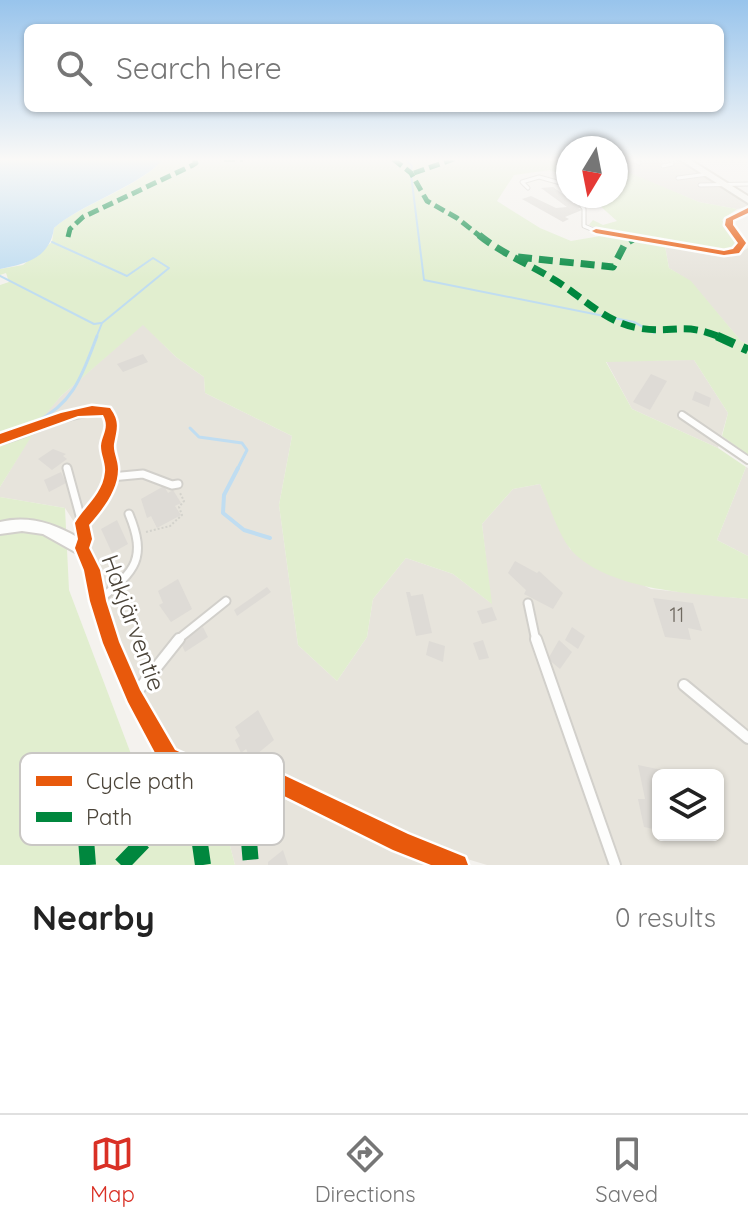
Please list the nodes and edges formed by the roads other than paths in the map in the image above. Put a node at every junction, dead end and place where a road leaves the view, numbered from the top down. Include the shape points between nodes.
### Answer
1 (583, 208) edge
2 (748, 210) edge
3 (596, 231) joint
4 (745, 246) edge
5 (682, 415) dead end
6 (0, 439) edge
7 (748, 460) edge
8 (67, 467) dead end
9 (111, 477) junction
10 (178, 484) road end
11 (129, 514) dead end
12 (82, 523) junction
13 (0, 528) edge
14 (82, 548) junction
15 (98, 601) junction
16 (226, 601) dead end
17 (528, 603) dead end
18 (684, 685) dead end
19 (134, 696) junction
20 (748, 738) edge
21 (166, 753) edge
22 (284, 785) edge
23 (457, 865) edge
24 (615, 865) edge

1 - 3 lane via 584,226
2 - 4 street via 735,214 729,225
3 - 4 street via 708,252
5 - 7 lane
6 - 9 street via 78,410 106,411 114,427 107,447 113,460
8 - 12 lane
9 - 10 lane via 146,474
9 - 12 street via 100,504
11 - 15 lane via 139,552
12 - 14 street, Hakjärventie
13 - 14 street via 36,526 60,533
14 - 15 street, Hakjärventie
15 - 19 street, Hakjärventie
16 - 19 lane via 189,627
17 - 24 lane via 538,650
18 - 20 lane
19 - 21 street, Hakjärventie
22 - 23 street, Hakjärventie

